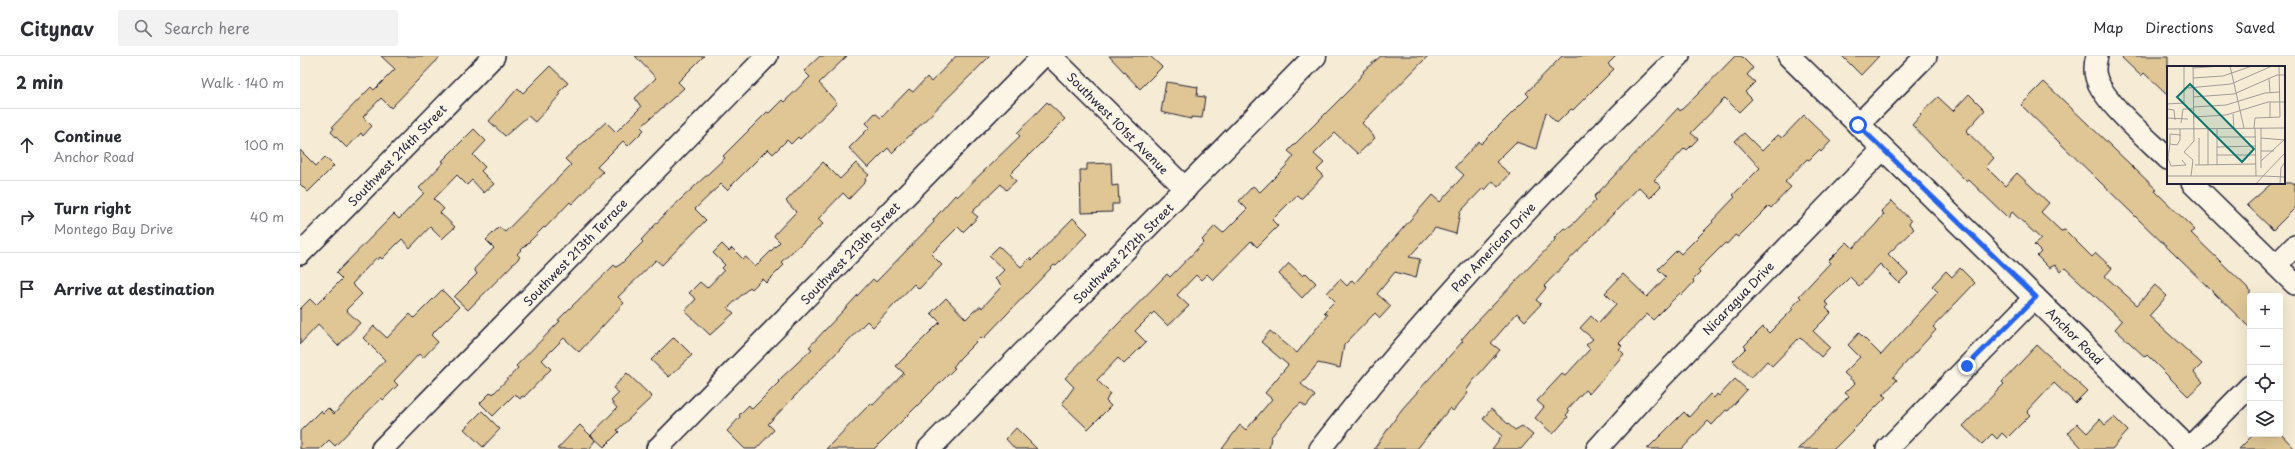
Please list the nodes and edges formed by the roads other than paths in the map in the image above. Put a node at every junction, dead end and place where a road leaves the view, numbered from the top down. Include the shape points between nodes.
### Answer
1 (494, 56) edge
2 (767, 56) edge
3 (1043, 56) edge
4 (1051, 56) edge
5 (1315, 56) edge
6 (1679, 56) edge
7 (1789, 56) edge
8 (1926, 56) edge
9 (2096, 58) edge
10 (1858, 125) junction
11 (1883, 149) junction
12 (2167, 158) edge
13 (2193, 184) edge
14 (1186, 189) junction
15 (2295, 246) edge
16 (300, 254) edge
17 (2276, 266) junction
18 (2295, 284) edge
19 (2036, 297) junction
20 (2247, 389) edge
21 (382, 449) edge
22 (657, 449) edge
23 (929, 449) edge
24 (1320, 449) edge
25 (1597, 449) edge
26 (1886, 449) edge
27 (2189, 449) edge

1 - 16 street, Southwest 214th Street
2 - 21 street, Southwest 213th Terrace
3 - 22 street, Southwest 213th Street
4 - 14 street, Southwest 101st Avenue
5 - 14 street, Southwest 212th Street
6 - 24 street, Pan American Drive via 1478,262 1378,377
7 - 10 street, Anchor Road
8 - 10 street
9 - 12 street via 2096,78 2105,95
10 - 11 street, Anchor Road
11 - 19 street, Anchor Road
11 - 25 street, Nicaragua Drive via 1660,379
13 - 17 street
14 - 23 street, Southwest 212th Street
15 - 17 street
17 - 18 street
19 - 26 street
19 - 27 street, Anchor Road
20 - 27 street

